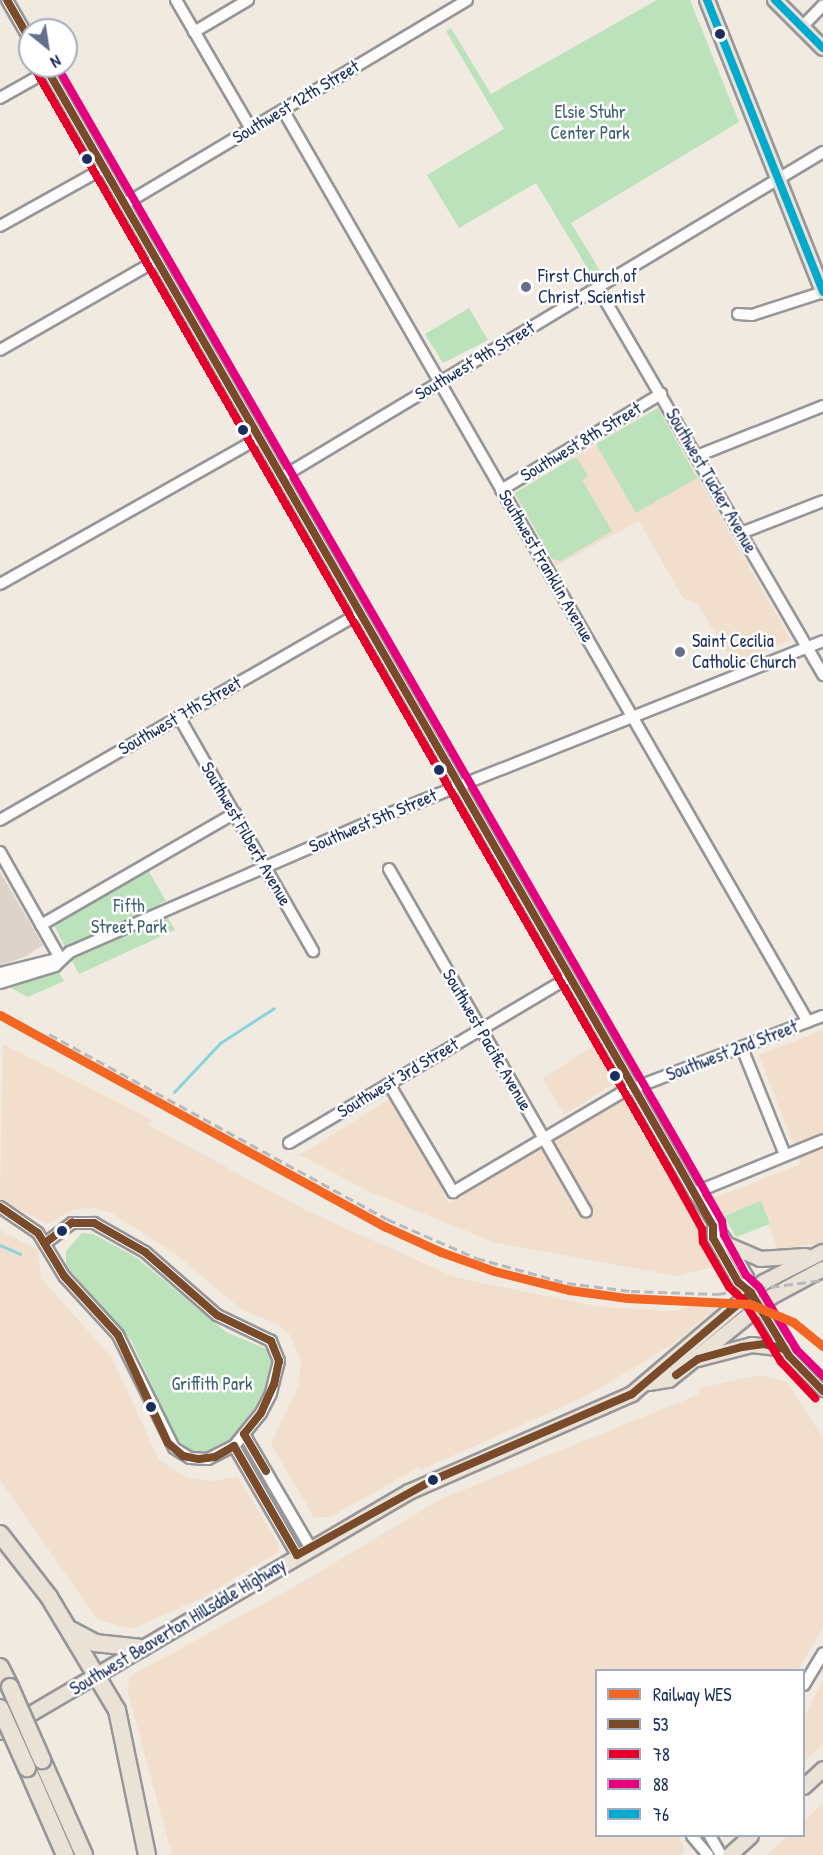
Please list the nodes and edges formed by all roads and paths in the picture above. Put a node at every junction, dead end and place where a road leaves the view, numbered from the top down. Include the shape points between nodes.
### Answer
1 (7, 0) edge
2 (176, 0) edge
3 (248, 0) edge
4 (468, 0) edge
5 (707, 0) edge
6 (775, 0) edge
7 (823, 5) edge
8 (18, 19) edge
9 (802, 27) junction
10 (194, 32) junction
11 (823, 48) edge
12 (31, 78) edge
13 (53, 78) edge
14 (0, 98) edge
15 (283, 110) junction
16 (251, 129) junction
17 (823, 152) edge
18 (104, 168) junction
19 (779, 179) junction
20 (125, 204) junction
21 (0, 226) edge
22 (157, 260) junction
23 (598, 288) junction
24 (823, 292) edge
25 (738, 314) dead end
26 (0, 350) edge
27 (440, 381) junction
28 (661, 394) junction
29 (823, 406) edge
30 (259, 438) junction
31 (697, 456) junction
32 (282, 477) junction
33 (501, 490) junction
34 (823, 501) edge
35 (741, 533) junction
36 (0, 584) edge
37 (360, 613) junction
38 (823, 641) edge
39 (807, 647) junction
40 (823, 675) edge
41 (179, 717) junction
42 (634, 717) junction
43 (459, 785) junction
44 (235, 813) junction
45 (0, 820) edge
46 (0, 852) edge
47 (266, 867) junction
48 (389, 868) dead end
49 (42, 925) junction
50 (313, 951) dead end
51 (60, 958) junction
52 (0, 973) edge
53 (570, 977) junction
54 (0, 983) edge
55 (823, 1016) edge
56 (808, 1022) junction
57 (479, 1029) junction
58 (742, 1048) junction
59 (389, 1084) junction
60 (634, 1089) junction
61 (543, 1138) junction
62 (823, 1140) edge
63 (289, 1143) dead end
64 (785, 1155) junction
65 (693, 1193) junction
66 (0, 1207) edge
67 (586, 1211) dead end
68 (712, 1226) junction
69 (45, 1242) junction
70 (730, 1246) junction
71 (817, 1254) edge
72 (823, 1269) edge
73 (751, 1293) junction
74 (759, 1307) junction
75 (784, 1349) junction
76 (698, 1359) junction
77 (649, 1383) junction
78 (823, 1391) edge
79 (244, 1434) junction
80 (234, 1446) junction
81 (0, 1534) edge
82 (310, 1547) junction
83 (297, 1556) junction
84 (70, 1630) junction
85 (142, 1648) junction
86 (823, 1653) edge
87 (0, 1667) edge
88 (98, 1675) junction
89 (805, 1683) edge
90 (0, 1708) edge
91 (0, 1732) edge
92 (35, 1764) junction
93 (823, 1769) edge
94 (805, 1786) edge
95 (693, 1837) edge
96 (711, 1837) edge
97 (750, 1837) edge
98 (65, 1855) edge
99 (84, 1855) edge
100 (147, 1855) edge
101 (708, 1855) edge
102 (721, 1855) edge
103 (730, 1855) edge

1 - 8 street
2 - 10 street
3 - 10 street
4 - 15 street, Southwest 12th Street
5 - 19 main road
6 - 9 main road
7 - 9 street
9 - 11 main road
10 - 16 street
12 - 14 street
13 - 18 street
15 - 16 street, Southwest 12th Street
15 - 27 street, Southwest Franklin Avenue
16 - 20 street, Southwest 12th Street
17 - 19 street, Southwest 9th Street
18 - 20 street
18 - 21 street
19 - 23 street, Southwest 9th Street
19 - 24 main road
20 - 22 street
22 - 26 street
22 - 30 street
23 - 27 street, Southwest 9th Street
23 - 28 street, Southwest Tucker Avenue
24 - 25 street via 753,315
27 - 32 street, Southwest 9th Street
27 - 33 street, Southwest Franklin Avenue
28 - 31 street, Southwest Tucker Avenue
28 - 33 street, Southwest 8th Street
29 - 31 street
30 - 32 street
30 - 36 street
31 - 35 street, Southwest Tucker Avenue
32 - 37 street
33 - 42 street, Southwest Franklin Avenue
34 - 35 street
35 - 39 street, Southwest Tucker Avenue
37 - 41 street, Southwest 7th Street
37 - 43 street
38 - 39 street, Southwest 5th Street
39 - 40 street, Southwest Tucker Avenue
39 - 42 street, Southwest 5th Street
41 - 44 street, Southwest Filbert Avenue
41 - 45 street, Southwest 7th Street
42 - 43 street, Southwest 5th Street
42 - 56 street, Southwest Franklin Avenue
43 - 47 street, Southwest 5th Street
43 - 53 street
44 - 47 street, Southwest Filbert Avenue
44 - 49 street
46 - 49 street
47 - 50 street, Southwest Filbert Avenue
47 - 51 street, Southwest 5th Street
48 - 57 street, Southwest Pacific Avenue
49 - 51 street
51 - 52 street, Southwest 5th Street
51 - 54 street, Southwest 5th Street via 55,966
53 - 57 street, Southwest 3rd Street
53 - 60 street
55 - 56 street, Southwest 2nd Street
56 - 58 street, Southwest 2nd Street
57 - 59 street, Southwest 3rd Street
57 - 61 street, Southwest Pacific Avenue
58 - 60 street, Southwest 2nd Street
58 - 64 street
59 - 61 street, Southwest 2nd Street via 453,1192
59 - 63 street, Southwest 3rd Street
60 - 61 street, Southwest 2nd Street
60 - 65 street
61 - 67 street, Southwest Pacific Avenue
62 - 64 street
64 - 65 street
65 - 68 street
66 - 69 street via 25,1222
68 - 70 street
68 - 73 street via 713,1239 738,1282
69 - 79 street via 72,1223 94,1223 145,1252 217,1315 272,1341 278,1355 276,1376 266,1403
69 - 80 street via 64,1276 122,1341 166,1439 174,1448 190,1458 208,1459
70 - 71 main road via 760,1260
70 - 73 street via 748,1277
71 - 73 main road, Southwest Beaverton Hillsdale Highway via 777,1273
72 - 74 main road, Southwest Beaverton Hillsdale Highway via 787,1286
73 - 74 street
73 - 77 main road, Southwest Beaverton Hillsdale Highway via 660,1367
74 - 75 street
74 - 76 main road, Southwest Beaverton Hillsdale Highway
75 - 76 main road via 752,1345
75 - 78 street
76 - 77 main road, Southwest Beaverton Hillsdale Highway via 669,1380
77 - 82 main road, Southwest Beaverton Hillsdale Highway via 585,1417 431,1481
79 - 80 street
79 - 82 street
80 - 83 street
81 - 84 highway
82 - 83 main road, Southwest Beaverton Hillsdale Highway
83 - 85 main road, Southwest Beaverton Hillsdale Highway
84 - 85 highway via 95,1643
84 - 88 highway
85 - 88 main road, Southwest Beaverton Hillsdale Highway
86 - 89 street
87 - 92 highway, bridge
88 - 91 main road, Southwest Beaverton Hillsdale Highway
88 - 100 highway via 122,1727
90 - 92 highway, bridge
92 - 98 highway
92 - 99 highway
93 - 94 main road
95 - 101 street
96 - 102 street
97 - 103 main road

